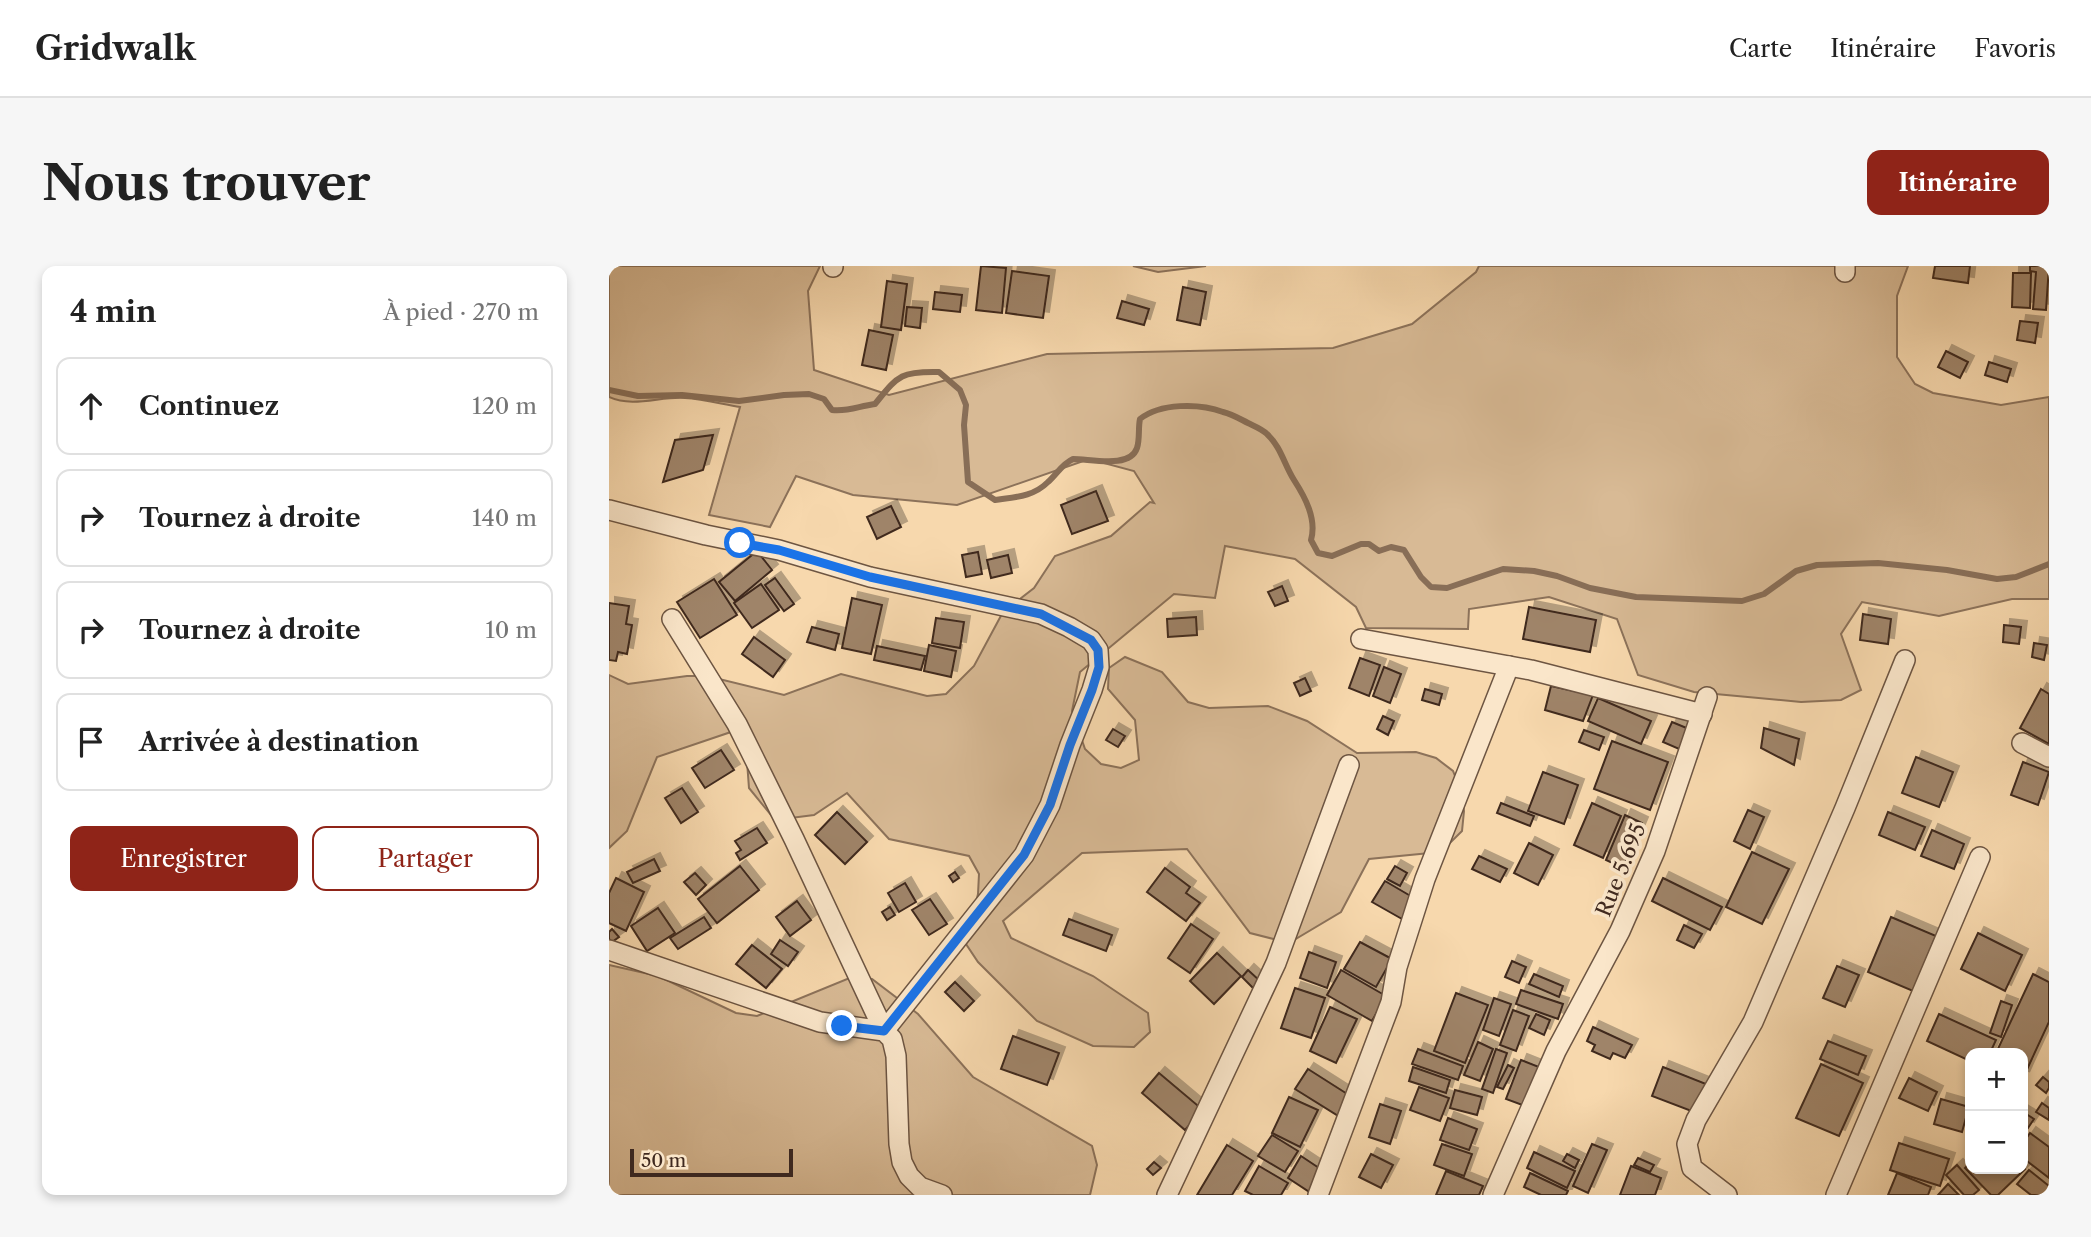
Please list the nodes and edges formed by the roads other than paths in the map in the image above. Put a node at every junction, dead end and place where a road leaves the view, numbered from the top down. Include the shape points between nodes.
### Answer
1 (609, 510) edge
2 (672, 619) dead end
3 (1361, 639) dead end
4 (1905, 660) dead end
5 (1509, 666) junction
6 (2022, 743) dead end
7 (2049, 757) edge
8 (1349, 765) dead end
9 (1980, 857) dead end
10 (609, 950) edge
11 (884, 1031) junction
12 (920, 1191) edge
13 (942, 1195) edge
14 (1167, 1195) edge
15 (1318, 1195) edge
16 (1493, 1195) edge
17 (1727, 1195) edge
18 (1836, 1195) edge

1 - 11 street via 779,550 870,577 1041,614 1091,640 1098,650 1099,667 1092,690 1050,805 1024,855
2 - 11 street via 737,724
3 - 5 street
4 - 17 street via 1753,1022 1696,1119 1688,1144 1692,1168
5 - 15 street via 1415,906 1391,1002
5 - 16 street, Rue 5.695 via 1704,705 1655,851 1620,931 1556,1051
6 - 7 street
8 - 14 street via 1276,963
9 - 18 street
10 - 11 street via 820,1022
11 - 12 street via 892,1039 896,1056 902,1162
12 - 13 street

